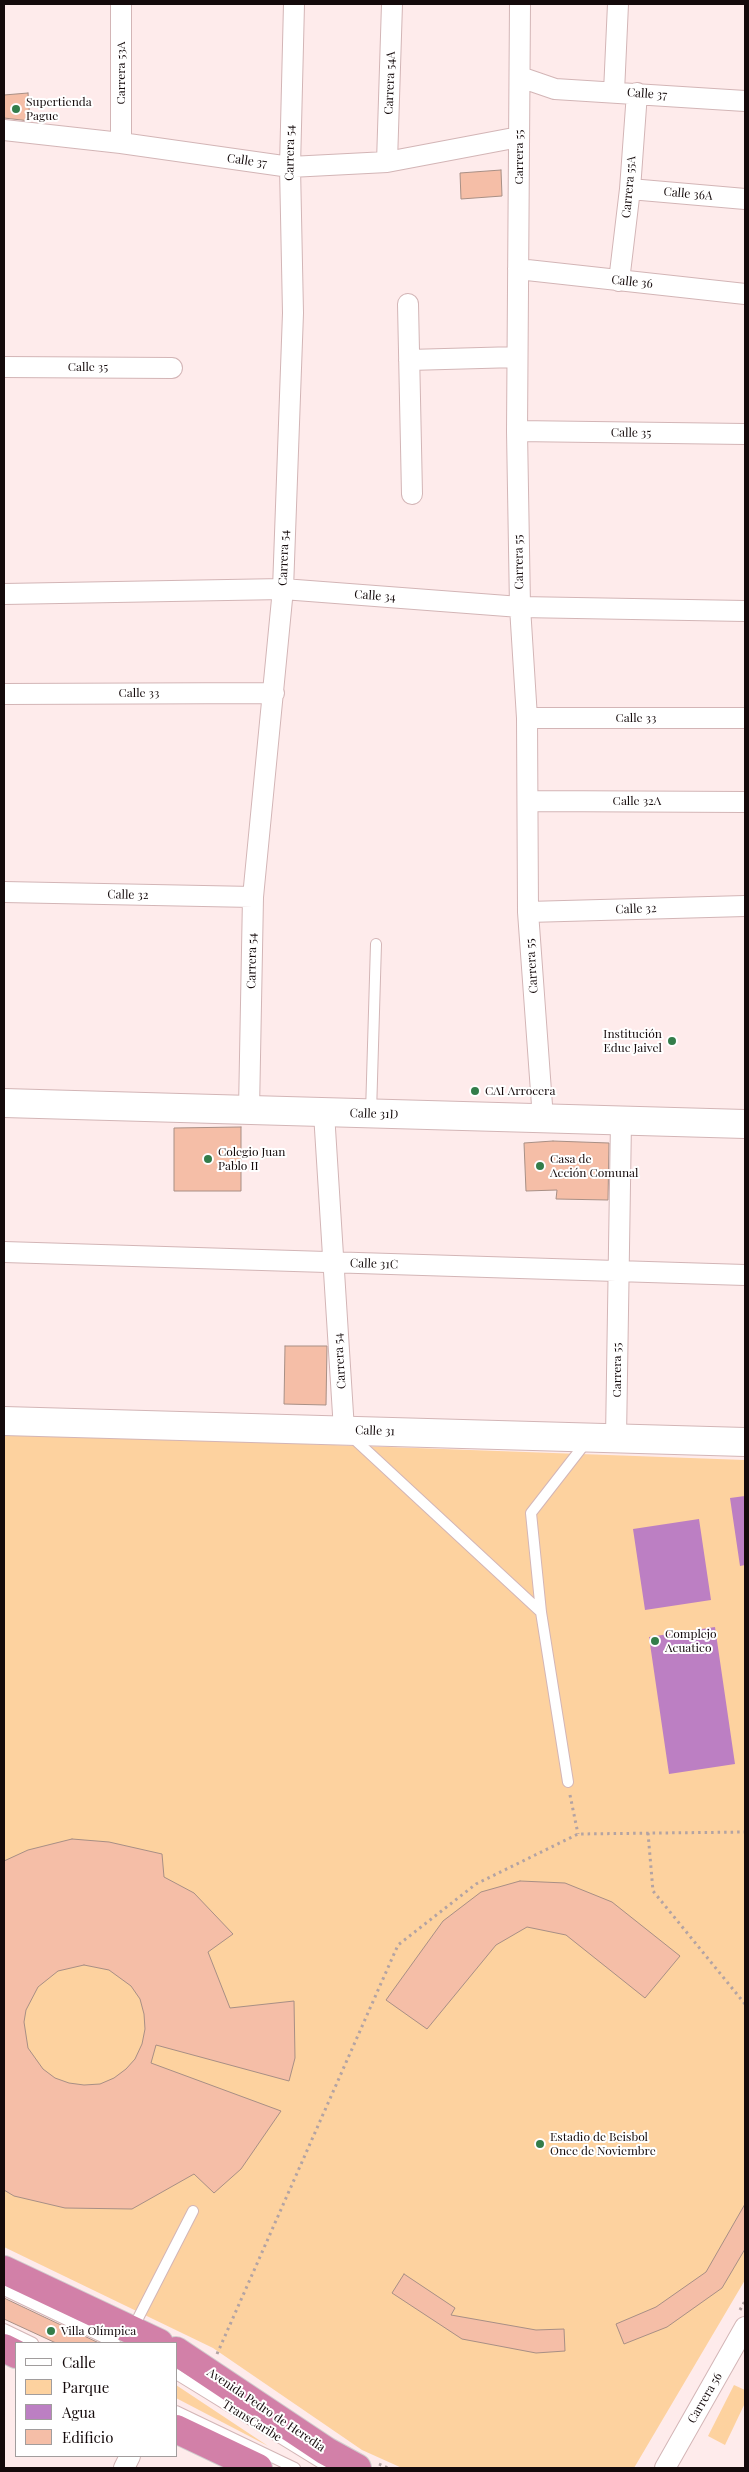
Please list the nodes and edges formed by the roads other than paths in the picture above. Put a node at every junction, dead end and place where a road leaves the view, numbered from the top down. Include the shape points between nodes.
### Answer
1 (121, 4) edge
2 (294, 4) edge
3 (392, 4) edge
4 (520, 4) edge
5 (618, 4) edge
6 (520, 77) junction
7 (614, 92) junction
8 (637, 93) junction
9 (745, 101) edge
10 (4, 130) edge
11 (519, 137) junction
12 (121, 143) junction
13 (387, 162) junction
14 (290, 167) junction
15 (630, 189) junction
16 (745, 198) edge
17 (518, 269) junction
18 (619, 281) junction
19 (745, 294) edge
20 (408, 304) dead end
21 (517, 357) junction
22 (409, 360) junction
23 (4, 367) edge
24 (172, 368) dead end
25 (517, 431) junction
26 (745, 434) edge
27 (412, 494) dead end
28 (283, 589) junction
29 (4, 594) edge
30 (520, 606) junction
31 (745, 611) edge
32 (274, 693) junction
33 (4, 694) edge
34 (527, 718) junction
35 (745, 718) edge
36 (529, 801) junction
37 (745, 802) edge
38 (4, 892) edge
39 (253, 897) junction
40 (745, 906) edge
41 (528, 912) junction
42 (376, 944) dead end
43 (4, 1103) edge
44 (248, 1110) junction
45 (324, 1113) junction
46 (371, 1114) junction
47 (543, 1119) junction
48 (620, 1122) junction
49 (745, 1124) edge
50 (4, 1252) edge
51 (334, 1262) junction
52 (618, 1271) junction
53 (745, 1275) edge
54 (4, 1421) edge
55 (344, 1430) junction
56 (589, 1437) junction
57 (616, 1438) junction
58 (745, 1442) edge
59 (541, 1612) junction
60 (568, 1782) road end
61 (193, 2211) dead end
62 (4, 2270) edge
63 (4, 2290) edge
64 (745, 2327) edge
65 (4, 2329) edge
66 (124, 2337) edge
67 (32, 2342) edge
68 (153, 2342) edge
69 (178, 2352) edge
70 (178, 2375) edge
71 (178, 2413) edge
72 (178, 2430) edge
73 (258, 2468) edge
74 (295, 2468) edge
75 (329, 2468) edge
76 (357, 2468) edge
77 (665, 2468) edge

1 - 12 street, Carrera 53A
2 - 14 street, Carrera 54
3 - 13 street, Carrera 54A
4 - 6 street, Carrera 55
5 - 7 street
6 - 7 street, Calle 37 via 555,89
6 - 11 street, Carrera 55
7 - 8 street, Calle 37
8 - 9 street, Calle 37
8 - 15 street, Carrera 55A
10 - 12 street, Calle 37
11 - 13 street, Calle 37
11 - 17 street, Carrera 55
12 - 14 street, Calle 37
13 - 14 street, Calle 37
14 - 28 street, Carrera 54 via 293,313
15 - 16 street, Calle 36A
15 - 18 street, Carrera 55A
17 - 18 street, Calle 36
17 - 21 street, Carrera 55
18 - 19 street, Calle 36
20 - 22 street
21 - 22 street
21 - 25 street, Carrera 55
22 - 27 street
23 - 24 street, Calle 35
25 - 26 street, Calle 35
25 - 30 street, Carrera 55
28 - 29 street, Calle 34
28 - 30 street, Calle 34
28 - 32 street, Carrera 54
30 - 31 street, Calle 34
30 - 34 street, Carrera 55
32 - 33 street, Calle 33
32 - 39 street, Carrera 54
34 - 35 street, Calle 33
34 - 36 street, Carrera 55
36 - 37 street, Calle 32A
36 - 41 street, Carrera 55
38 - 39 street, Calle 32
39 - 44 street, Carrera 54
40 - 41 street, Calle 32
41 - 47 street, Carrera 55
42 - 46 lane
43 - 44 street, Calle 31D
44 - 45 street, Calle 31D
45 - 46 street, Calle 31D
45 - 51 street, Carrera 54
46 - 47 street, Calle 31D
47 - 48 street, Calle 31D
48 - 49 street, Calle 31D
48 - 52 street, Carrera 55
50 - 51 street, Calle 31C
51 - 52 street, Calle 31C
51 - 55 street, Carrera 54
52 - 53 street, Calle 31C
52 - 57 street, Carrera 55
54 - 55 street, Calle 31
55 - 56 street, Calle 31
55 - 59 lane
56 - 57 street, Calle 31
56 - 59 lane via 531,1513
57 - 58 street, Calle 31
59 - 60 lane
61 - 66 lane
62 - 66 highway
63 - 66 lane
64 - 77 street, Carrera 56
65 - 67 lane
66 - 68 highway
69 - 76 highway, Avenida Pedro de Heredia via 326,2451
70 - 75 lane, TransCaribe
71 - 74 lane, TransCaribe
72 - 73 highway

